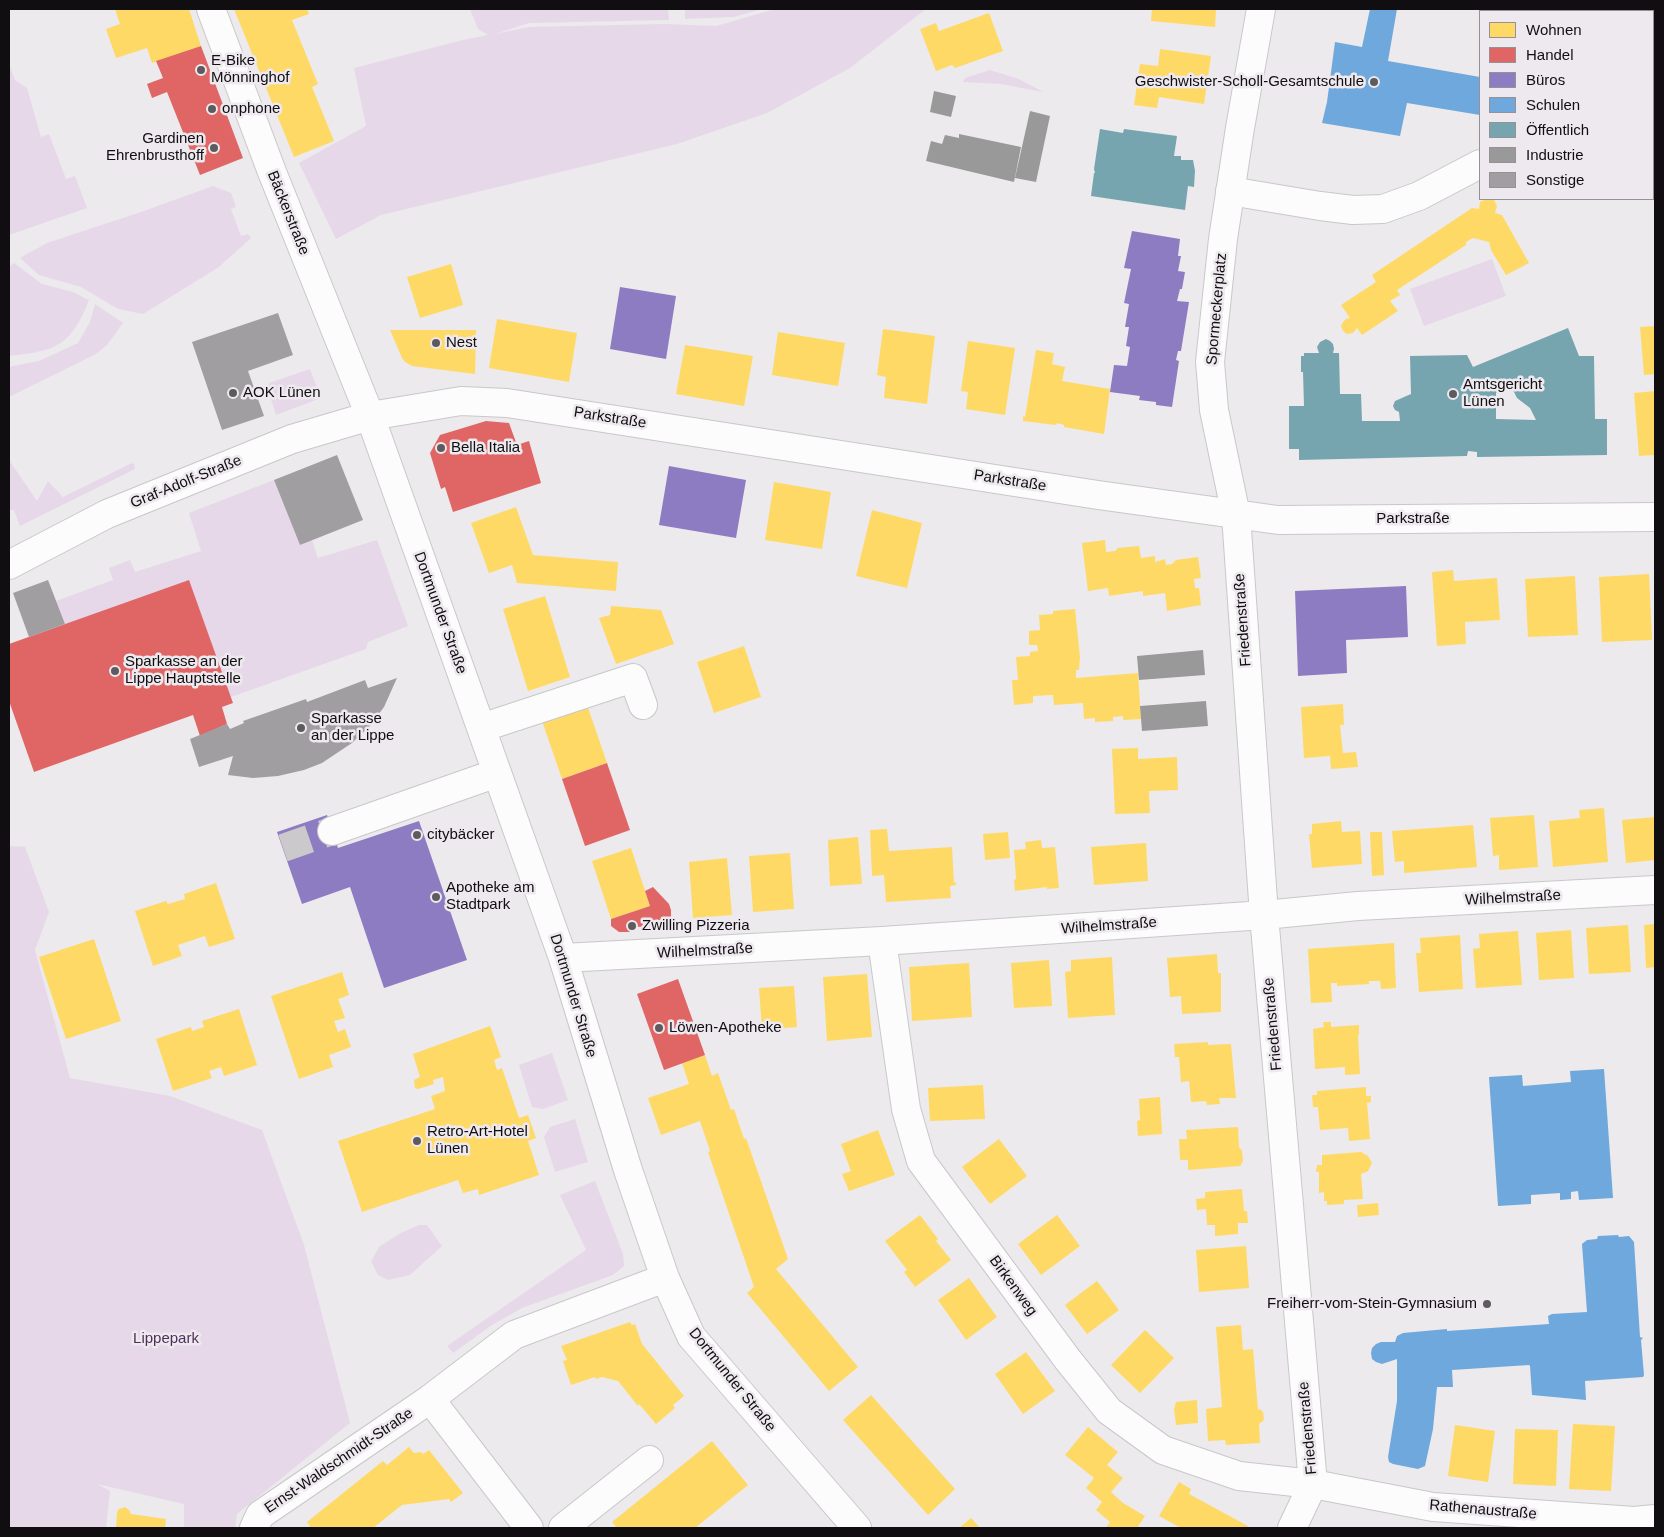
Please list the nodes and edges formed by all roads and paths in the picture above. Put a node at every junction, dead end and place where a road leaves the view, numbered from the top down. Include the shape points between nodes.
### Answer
1 (210, 9) edge
2 (1261, 9) edge
3 (1479, 165) edge
4 (1230, 191) junction
5 (370, 416) junction
6 (1236, 515) junction
7 (1655, 517) edge
8 (9, 565) edge
9 (643, 705) dead end
10 (480, 728) junction
11 (497, 773) junction
12 (332, 831) tunnel mouth
13 (1655, 890) edge
14 (1264, 915) junction
15 (882, 941) junction
16 (563, 958) junction
17 (666, 1278) junction
18 (430, 1399) junction
19 (649, 1460) dead end
20 (1313, 1484) junction
21 (1435, 1518) edge
22 (1655, 1519) edge
23 (254, 1528) edge
24 (529, 1528) edge
25 (563, 1528) edge
26 (857, 1528) edge
27 (1292, 1528) edge

1 - 5 street, Bäckerstraße
2 - 4 street, Spormeckerplatz
3 - 4 street via 1419,196 1383,209 1353,210
4 - 6 street, Spormeckerplatz via 1210,362 1214,410
5 - 6 street, Parkstraße via 461,401 507,403
5 - 8 street, Graf-Adolf-Straße via 292,439 155,494 107,514
5 - 10 street, Dortmunder Straße
6 - 7 street, Parkstraße via 1278,520
6 - 14 street, Friedenstraße
9 - 10 street via 633,678
10 - 11 street, Dortmunder Straße
11 - 12 street
11 - 16 street, Dortmunder Straße
13 - 14 street, Wilhelmstraße via 1358,906
14 - 15 street, Wilhelmstraße
14 - 20 street, Friedenstraße
15 - 16 street, Wilhelmstraße
15 - 20 street, Birkenweg via 906,1109 921,1162 1068,1360 1109,1411 1163,1450 1239,1476
16 - 17 street, Dortmunder Straße via 628,1170
17 - 18 street, Ernst-Waldschmidt-Straße via 514,1335
17 - 26 street, Dortmunder Straße via 691,1336
18 - 23 street, Ernst-Waldschmidt-Straße via 260,1514
18 - 24 street, Ernst-Waldschmidt-Straße
19 - 25 street
20 - 21 street, Rathenaustraße
20 - 27 street, Friedenstraße
21 - 22 street, Rathenaustraße

